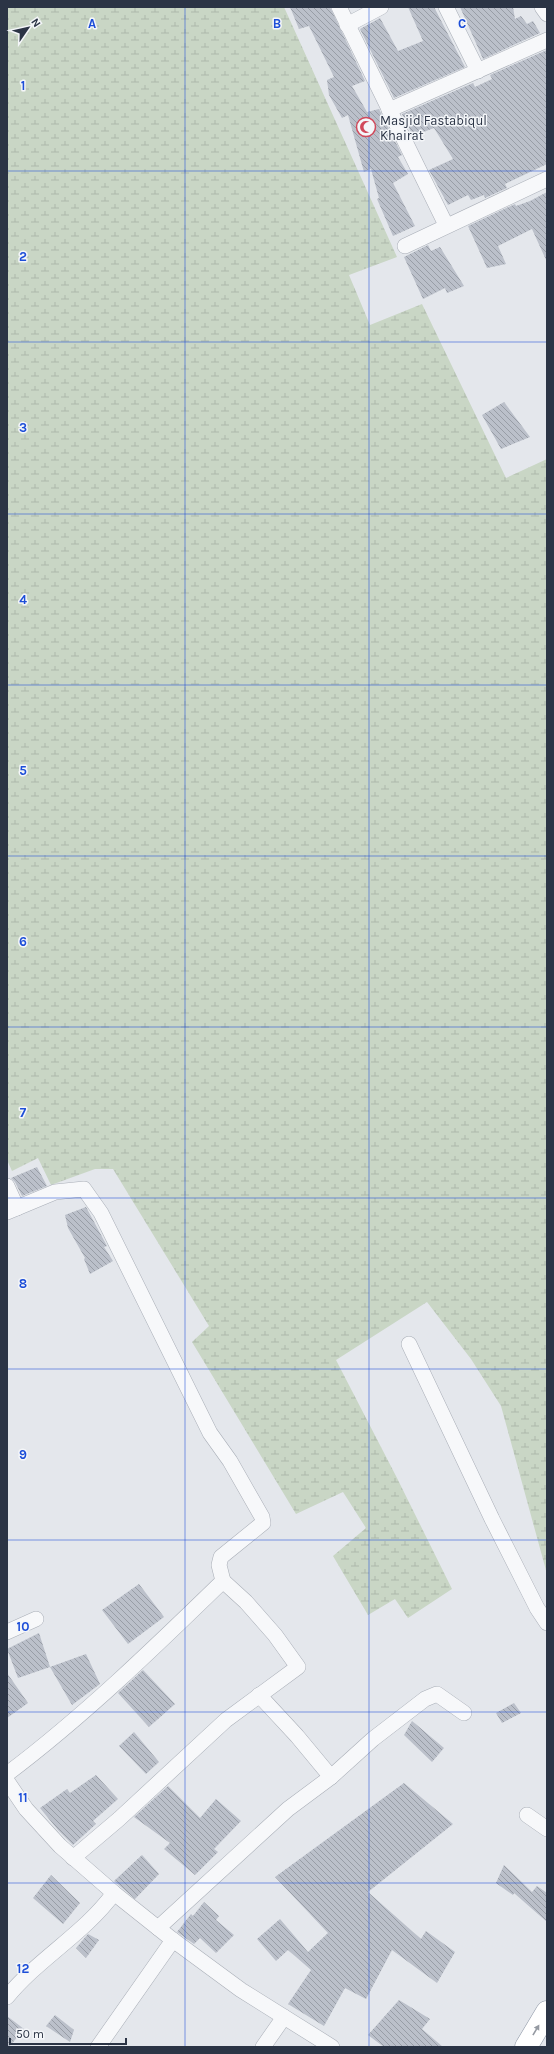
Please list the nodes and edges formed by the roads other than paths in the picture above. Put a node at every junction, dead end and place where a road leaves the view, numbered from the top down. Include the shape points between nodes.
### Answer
1 (339, 7) edge
2 (381, 7) edge
3 (446, 7) edge
4 (542, 7) edge
5 (547, 14) edge
6 (347, 25) junction
7 (547, 40) edge
8 (478, 71) junction
9 (389, 110) junction
10 (547, 179) edge
11 (446, 226) junction
12 (405, 246) dead end
13 (7, 1186) edge
14 (12, 1210) edge
15 (409, 1344) dead end
16 (223, 1581) junction
17 (36, 1619) dead end
18 (547, 1623) edge
19 (7, 1632) edge
20 (259, 1695) junction
21 (464, 1713) dead end
22 (7, 1774) edge
23 (331, 1777) junction
24 (7, 1781) edge
25 (526, 1814) dead end
26 (547, 1829) edge
27 (73, 1858) junction
28 (114, 1893) junction
29 (158, 1928) junction
30 (173, 1940) junction
31 (7, 1997) edge
32 (547, 2012) edge
33 (284, 2017) junction
34 (98, 2047) edge
35 (263, 2047) edge
36 (332, 2047) edge
37 (526, 2047) edge

1 - 6 street
2 - 6 street
3 - 8 street
4 - 5 street
6 - 9 street
7 - 8 street
8 - 9 street
9 - 11 street
10 - 11 street
11 - 12 street
13 - 14 street
14 - 16 street via 55,1192 84,1189 101,1212 210,1433 230,1461 262,1517 262,1526 221,1557 219,1565
15 - 18 street via 492,1519
16 - 20 street via 246,1602 298,1666
16 - 22 street via 106,1691
17 - 19 street
20 - 23 street
20 - 27 street via 205,1738 119,1819
21 - 23 street via 437,1694 430,1695 373,1739
23 - 29 street via 288,1809
24 - 27 street via 26,1809
25 - 26 street
27 - 28 street
28 - 29 street
28 - 31 street via 96,1916 35,1966
29 - 30 street
30 - 33 street via 241,1990
30 - 34 street
37 -> 32 highway
33 - 35 street
33 - 36 street

